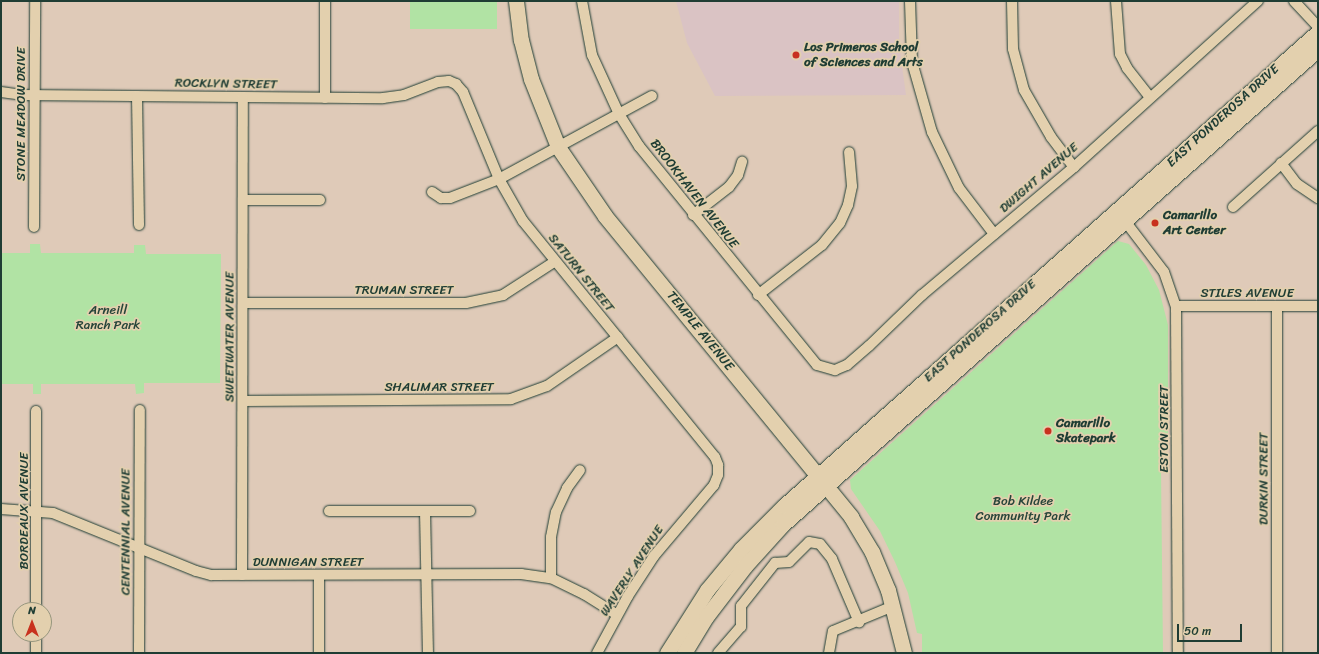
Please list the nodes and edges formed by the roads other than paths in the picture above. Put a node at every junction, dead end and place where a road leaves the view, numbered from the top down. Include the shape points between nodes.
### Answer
1 (35, 1) edge
2 (325, 1) edge
3 (516, 1) edge
4 (582, 1) edge
5 (910, 1) edge
6 (1012, 1) edge
7 (1116, 1) edge
8 (1258, 1) edge
9 (1294, 1) edge
10 (1318, 27) edge
11 (1318, 32) edge
12 (1318, 49) edge
13 (449, 81) joint
14 (1, 92) edge
15 (34, 95) junction
16 (137, 96) junction
17 (652, 96) dead end
18 (1150, 97) junction
19 (244, 98) junction
20 (325, 98) junction
21 (619, 114) junction
22 (1318, 131) edge
23 (558, 148) junction
24 (849, 152) dead end
25 (742, 162) dead end
26 (1281, 163) junction
27 (1074, 167) junction
28 (499, 179) junction
29 (432, 192) dead end
30 (1318, 198) edge
31 (243, 200) junction
32 (320, 200) dead end
33 (1233, 207) dead end
34 (693, 215) junction
35 (1121, 216) junction
36 (139, 226) dead end
37 (34, 227) dead end
38 (994, 234) junction
39 (554, 262) junction
40 (758, 295) junction
41 (243, 303) junction
42 (1176, 306) junction
43 (1277, 306) junction
44 (1318, 306) edge
45 (618, 338) junction
46 (835, 370) joint
47 (243, 401) junction
48 (140, 410) dead end
49 (36, 411) dead end
50 (719, 467) joint
51 (580, 470) dead end
52 (822, 481) junction
53 (1, 509) edge
54 (37, 511) junction
55 (329, 511) dead end
56 (425, 511) junction
57 (470, 511) dead end
58 (139, 547) junction
59 (242, 575) junction
60 (319, 575) junction
61 (427, 575) junction
62 (552, 578) junction
63 (36, 602) edge
64 (893, 606) junction
65 (617, 616) junction
66 (859, 622) junction
67 (36, 642) edge
68 (36, 653) edge
69 (139, 653) edge
70 (319, 653) edge
71 (428, 653) edge
72 (597, 653) edge
73 (667, 653) edge
74 (684, 653) edge
75 (718, 653) edge
76 (829, 653) edge
77 (904, 653) edge
78 (1178, 653) edge
79 (1277, 653) edge

1 - 15 street, STONE MEADOW DRIVE
2 - 20 street
3 - 23 main road, TEMPLE AVENUE via 521,40 531,79
4 - 21 street, BROOKHAVEN AVENUE via 590,48
5 - 38 street via 912,62 932,132 959,188
6 - 27 street via 1013,49 1024,90 1040,120
7 - 18 street via 1120,54 1127,68
8 - 18 street, DWIGHT AVENUE
9 - 10 street
11 - 35 main road, EAST PONDEROSA DRIVE
12 - 35 main road, EAST PONDEROSA DRIVE
13 - 20 street, ROCKLYN STREET via 404,95 383,98
13 - 28 street, SATURN STREET via 463,92
14 - 15 street, ROCKLYN STREET
15 - 16 street, ROCKLYN STREET
15 - 37 street, STONE MEADOW DRIVE
16 - 19 street, ROCKLYN STREET
16 - 36 street
17 - 21 street
18 - 27 street, DWIGHT AVENUE
19 - 20 street, ROCKLYN STREET
19 - 31 street, SWEETWATER AVENUE
21 - 23 street
21 - 34 street, BROOKHAVEN AVENUE via 643,152
22 - 26 street
23 - 28 street
23 - 52 main road, TEMPLE AVENUE via 605,216
24 - 40 street via 852,186 848,205 838,227 822,245
25 - 34 street via 738,175 728,187
26 - 30 street via 1297,184
26 - 33 street
27 - 38 street, DWIGHT AVENUE
28 - 29 street via 450,198 441,198
28 - 39 street, SATURN STREET via 524,221
31 - 32 street
31 - 41 street, SWEETWATER AVENUE
34 - 40 street, BROOKHAVEN AVENUE
35 - 42 street, ESTON STREET via 1164,272
35 - 52 main road, EAST PONDEROSA DRIVE
38 - 46 street, DWIGHT AVENUE via 922,295 847,365
39 - 41 street, TRUMAN STREET via 503,295 466,303
39 - 45 street, SATURN STREET
40 - 46 street, BROOKHAVEN AVENUE via 817,365
41 - 47 street, SWEETWATER AVENUE
42 - 43 street, STILES AVENUE
42 - 78 street, ESTON STREET
43 - 44 street, STILES AVENUE
43 - 79 street, DURKIN STREET
45 - 47 street, SHALIMAR STREET via 547,386 511,399
45 - 50 street, SATURN STREET via 715,457
47 - 59 street, SWEETWATER AVENUE
48 - 58 street, CENTENNIAL AVENUE
49 - 54 street, BORDEAUX AVENUE
50 - 65 street, WAVERLY AVENUE via 714,485 662,546
51 - 62 street via 567,488 555,518 551,538
52 - 64 main road, TEMPLE AVENUE via 864,537 880,568
52 - 73 main road, EAST PONDEROSA DRIVE via 741,549 686,621
52 - 74 main road, EAST PONDEROSA DRIVE via 745,566 706,617
53 - 54 street, DUNNIGAN STREET
54 - 58 street, DUNNIGAN STREET via 53,513
54 - 63 street, BORDEAUX AVENUE
55 - 56 street
56 - 57 street
56 - 61 street
58 - 59 street, DUNNIGAN STREET via 196,571
58 - 69 street, CENTENNIAL AVENUE
59 - 60 street, DUNNIGAN STREET
60 - 61 street, DUNNIGAN STREET
60 - 70 street
61 - 62 street, DUNNIGAN STREET via 498,573
61 - 71 street
62 - 65 street, DUNNIGAN STREET via 584,594
64 - 66 street
64 - 77 main road, TEMPLE AVENUE
65 - 72 street, WAVERLY AVENUE
66 - 75 street via 832,559 820,544 809,542 788,562 775,563 741,606 741,627
66 - 76 street via 833,631
67 - 68 street

